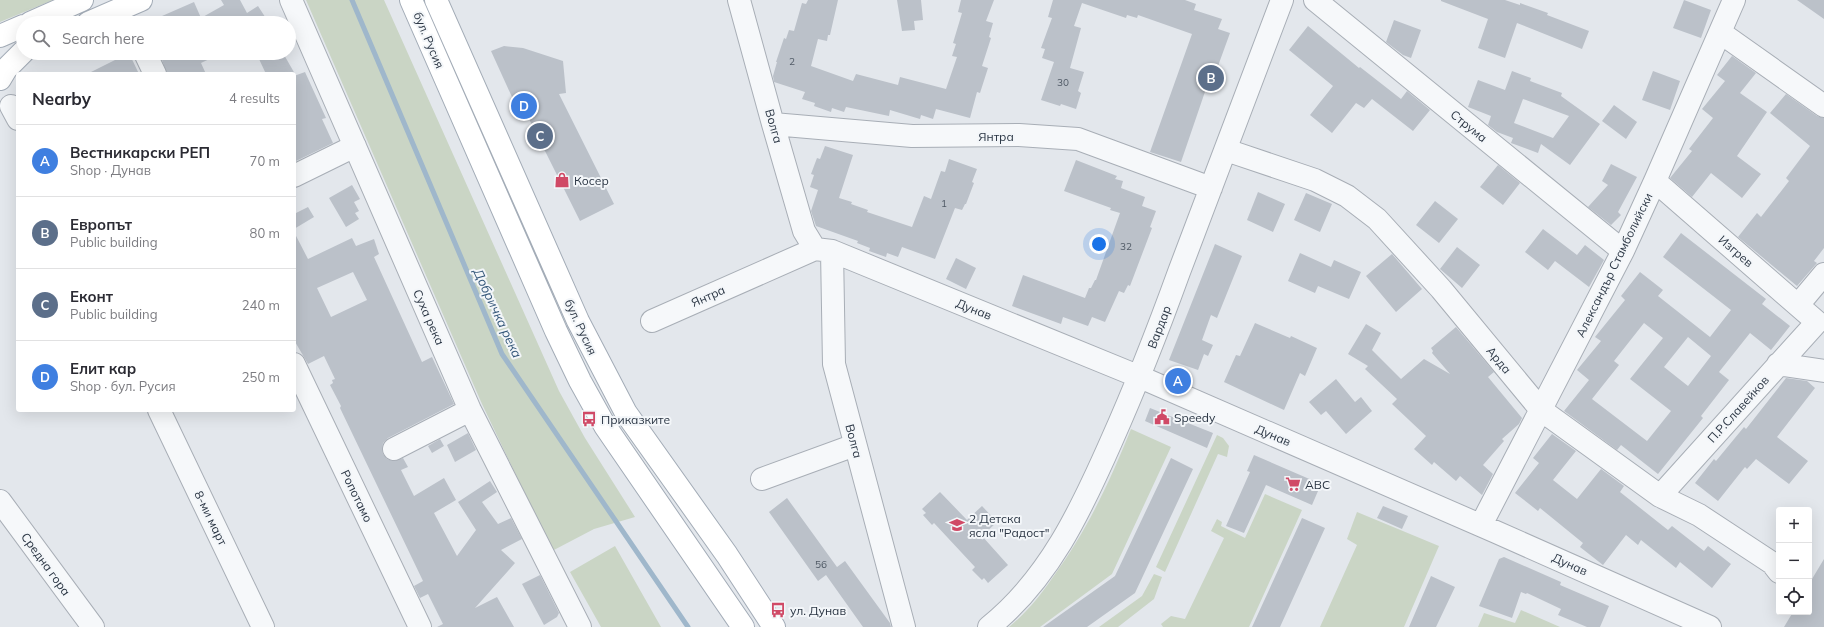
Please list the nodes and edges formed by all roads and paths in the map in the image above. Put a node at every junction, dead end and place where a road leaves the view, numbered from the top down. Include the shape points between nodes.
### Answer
1 (82, 0) edge
2 (142, 0) edge
3 (292, 0) edge
4 (411, 0) edge
5 (436, 0) edge
6 (740, 0) edge
7 (1282, 0) edge
8 (1316, 0) edge
9 (1732, 1) edge
10 (46, 16) edge
11 (104, 16) edge
12 (16, 29) edge
13 (1721, 33) junction
14 (0, 36) edge
15 (16, 55) edge
16 (16, 59) edge
17 (148, 60) edge
18 (0, 62) edge
19 (154, 72) edge
20 (0, 79) edge
21 (1824, 106) edge
22 (773, 124) junction
23 (355, 146) junction
24 (1226, 150) junction
25 (296, 175) edge
26 (1656, 181) junction
27 (1211, 188) junction
28 (824, 250) junction
29 (1623, 251) junction
30 (1824, 274) edge
31 (1798, 306) junction
32 (652, 321) dead end
33 (1817, 322) joint
34 (1778, 364) junction
35 (296, 368) edge
36 (1824, 370) edge
37 (1140, 377) junction
38 (470, 410) junction
39 (1541, 410) junction
40 (160, 412) edge
41 (855, 445) junction
42 (394, 449) dead end
43 (762, 479) dead end
44 (1660, 496) junction
45 (0, 501) edge
46 (1481, 525) junction
47 (1776, 569) edge
48 (573, 624) edge
49 (93, 627) edge
50 (263, 627) edge
51 (420, 627) edge
52 (743, 627) edge
53 (774, 627) edge
54 (904, 627) edge
55 (989, 627) edge
56 (1710, 627) edge

1 - 10 main road
2 - 11 main road
3 - 23 street, Суха река
4 - 52 main road, бул. Русия via 580,381 605,426
5 - 53 main road, бул. Русия via 602,370 626,413 727,555
6 - 22 street, Волга
7 - 24 street, Вардар
8 - 29 street, Струма
9 - 13 street, Александър Стамболийски
12 - 14 main road
13 - 21 street
13 - 26 street, Александър Стамболийски
15 - 18 main road
16 - 20 main road
17 - 19 street
22 - 27 street, Янтра via 912,136 1019,135 1078,139
22 - 28 street, Волга via 804,231
23 - 25 street
23 - 38 street, Суха река
24 - 27 street, Вардар
24 - 39 street, Арда via 1315,180 1347,196 1377,219 1441,289
26 - 29 street, Александър Стамболийски
26 - 31 street, Изгрев
27 - 37 street, Вардар
28 - 32 street, Янтра
28 - 37 street, Дунав
28 - 41 street, Волга via 834,364
29 - 39 street, Александър Стамболийски
30 - 31 street
31 - 33 street, Изгрев
33 - 34 street, П.Р.Славейков
34 - 36 street
34 - 44 street, П.Р.Славейков
35 - 51 street, Ропотамо
37 - 46 street, Дунав
37 - 55 street, Вардар via 1081,508 1058,548 1030,587
38 - 42 street
38 - 48 street, Суха река
39 - 44 street, Арда
39 - 46 street, Александър Стамболийски
40 - 50 street, 8-ми март
41 - 43 street
41 - 54 street, Волга
44 - 47 street, Арда via 1698,515
45 - 49 street, Средна гора
46 - 56 street, Дунав

